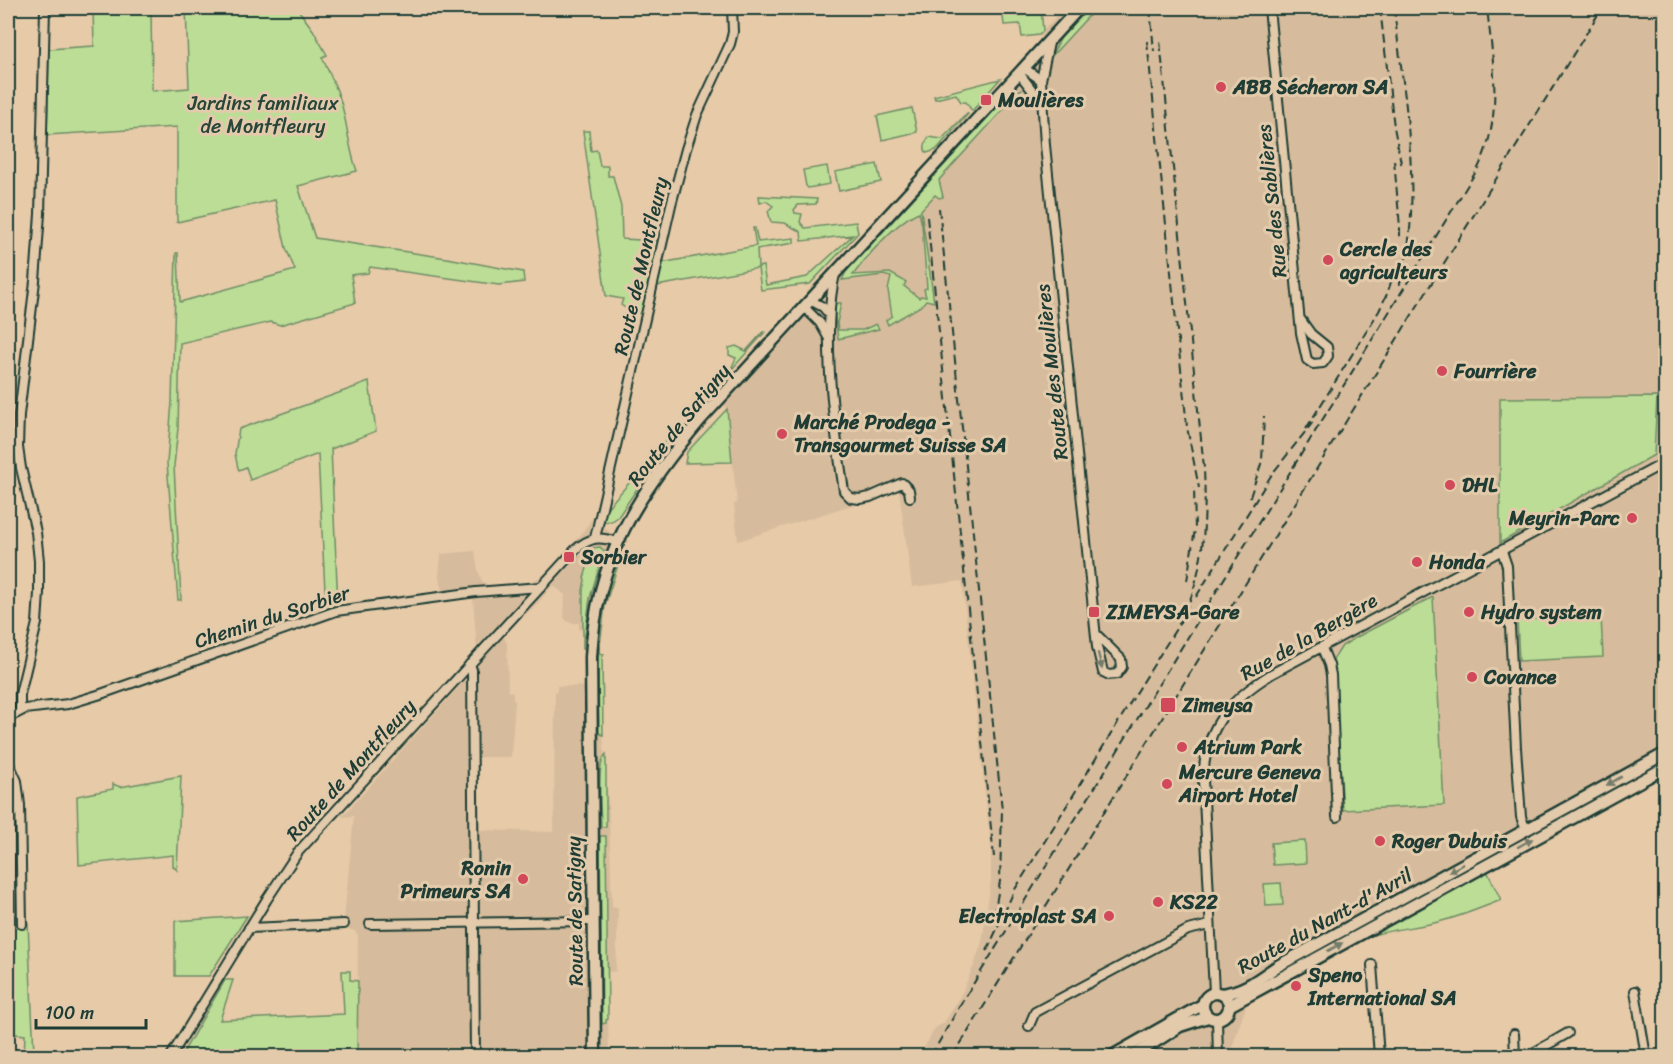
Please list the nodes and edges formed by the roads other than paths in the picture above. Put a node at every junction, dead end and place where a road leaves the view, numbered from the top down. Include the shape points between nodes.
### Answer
1 (45, 8) edge
2 (732, 8) edge
3 (1079, 8) edge
4 (1269, 8) edge
5 (1050, 40) junction
6 (1022, 70) junction
7 (1041, 80) junction
8 (1043, 105) junction
9 (836, 272) junction
10 (807, 304) junction
11 (828, 313) junction
12 (1301, 320) junction
13 (829, 338) junction
14 (1665, 462) edge
15 (1665, 469) edge
16 (910, 497) dead end
17 (595, 538) junction
18 (617, 542) junction
19 (1502, 550) junction
20 (541, 587) junction
21 (1097, 635) junction
22 (1322, 648) junction
23 (470, 664) junction
24 (20, 711) junction
25 (8, 718) edge
26 (1665, 753) edge
27 (8, 761) edge
28 (1665, 767) edge
29 (1338, 817) dead end
30 (1526, 830) junction
31 (593, 921) junction
32 (473, 923) junction
33 (22, 924) dead end
34 (344, 924) dead end
35 (370, 924) dead end
36 (1210, 925) junction
37 (249, 928) junction
38 (1372, 965) dead end
39 (1635, 991) dead end
40 (1218, 993) junction
41 (1202, 1005) junction
42 (1229, 1006) junction
43 (1212, 1018) junction
44 (1029, 1026) dead end
45 (1568, 1033) dead end
46 (1514, 1034) dead end
47 (171, 1056) edge
48 (475, 1056) edge
49 (595, 1056) edge
50 (1112, 1056) edge
51 (1133, 1056) edge
52 (1218, 1056) edge
53 (1379, 1056) edge
54 (1515, 1056) edge
55 (1528, 1056) edge
56 (1646, 1056) edge

1 - 24 street via 40,214 18,447 36,532 39,593 36,632 20,694
2 - 17 street, Route de Montfleury via 730,44 693,125 671,205
3 - 5 main road, Route de Satigny
4 - 12 street, Rue des Sablières
5 - 6 main road, Route de Satigny
5 - 7 street
6 - 7 street
6 - 8 street
6 - 9 main road, Route de Satigny
7 - 8 street, Route des Moulières
8 - 21 street, Route des Moulières
9 - 10 main road, Route de Satigny
9 - 11 street
10 - 11 street via 823,307
10 - 13 street
10 - 18 main road, Route de Satigny via 683,441 642,497
11 - 13 street
12 - 12 street, Rue des Sablières via 1306,357 1313,364 1323,363 1328,356 1327,347
13 - 16 street via 844,491 851,498 860,499 902,483
14 - 15 street
14 - 19 street, Rue de la Bergère
17 - 18 street
17 - 20 street, Route de Montfleury via 575,550
18 - 31 main road, Route de Satigny via 598,597 591,651
19 - 22 street, Rue de la Bergère
19 - 30 street via 1507,566 1521,817
20 - 23 street, Route de Montfleury
20 - 24 street, Chemin du Sorbier via 336,610 86,699
21 -> 21 street, Route des Moulières via 1101,669 1107,675 1117,674 1122,659
22 - 29 street via 1330,675
22 - 36 street, Rue de la Bergère via 1247,690 1229,707 1211,737 1203,780
23 - 32 street
23 - 37 street, Route de Montfleury via 305,844
24 - 25 street
26 -> 30 main road, Route du Nant-d'Avril
27 - 33 street via 17,781 20,805
42 -> 28 main road, Route du Nant-d'Avril
30 -> 40 main road, Route du Nant-d'Avril via 1247,986
31 - 32 street
31 - 49 main road, Route de Satigny
32 - 35 street
32 - 48 street
34 - 37 street
36 - 40 street, Rue de la Bergère
36 - 44 street via 1188,930 1035,1012
37 - 47 street, Route de Montfleury
38 - 53 street
39 - 56 street
40 - 41 main road via 1205,998
40 - 42 main road via 1225,996
41 - 43 main road
41 - 50 main road
42 - 43 main road via 1226,1015
43 - 51 main road via 1180,1026
43 - 52 street
45 - 55 street
46 - 54 street

